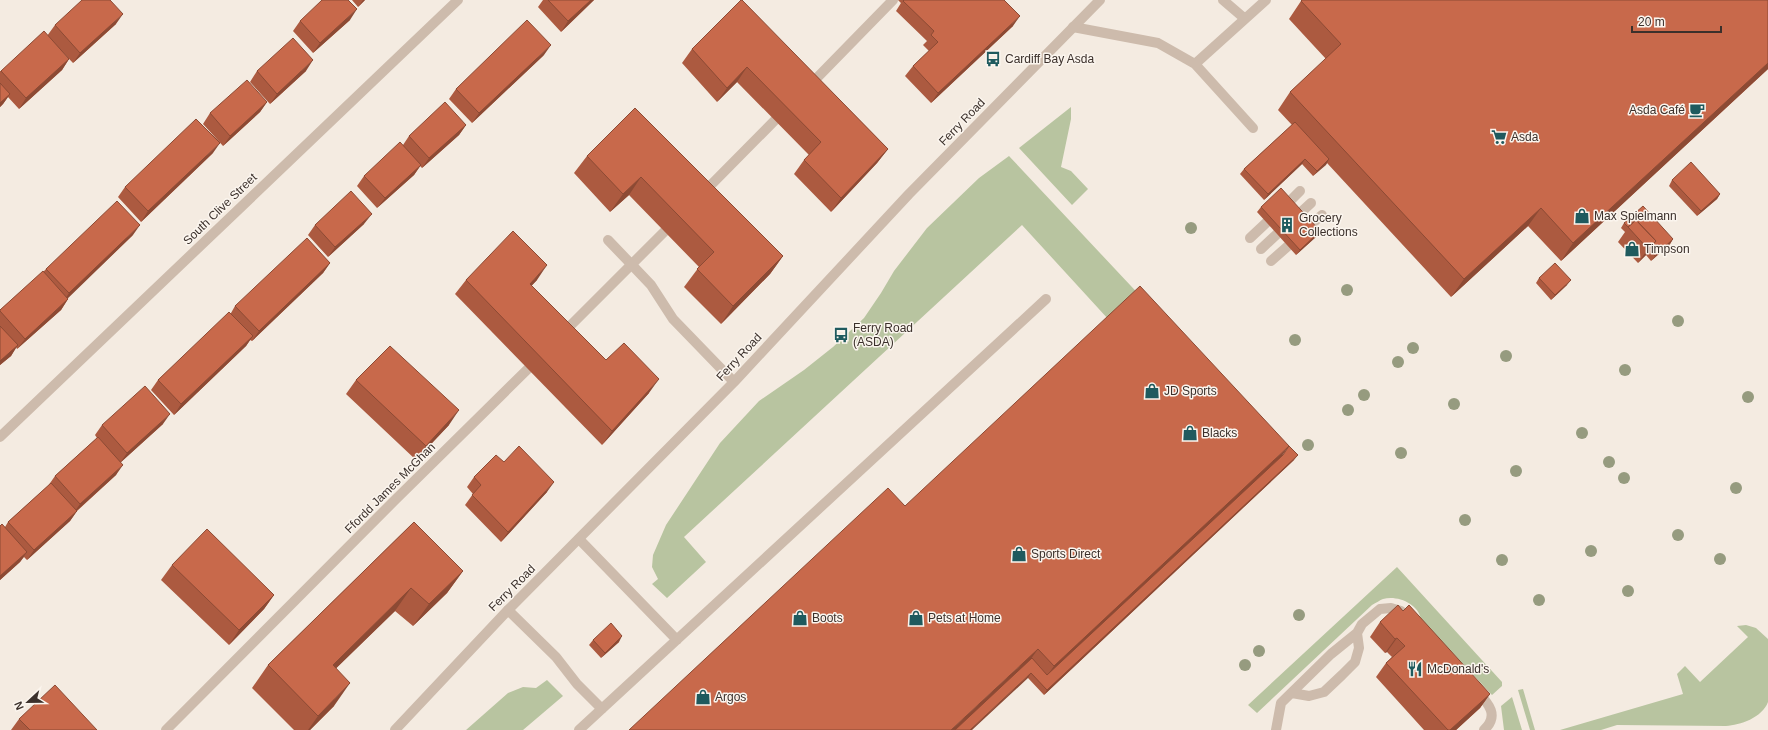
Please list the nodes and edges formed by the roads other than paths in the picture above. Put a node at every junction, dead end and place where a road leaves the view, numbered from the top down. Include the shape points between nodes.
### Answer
1 (458, 0) edge
2 (893, 0) edge
3 (1100, 0) edge
4 (1223, 0) edge
5 (1266, 0) edge
6 (1244, 18) junction
7 (1073, 27) junction
8 (1195, 64) junction
9 (800, 95) edge
10 (790, 105) edge
11 (1253, 128) dead end
12 (1300, 191) dead end
13 (696, 199) edge
14 (1311, 203) dead end
15 (1287, 204) edge
16 (1298, 215) edge
17 (1322, 215) dead end
18 (680, 216) edge
19 (1266, 223) dead end
20 (1308, 227) edge
21 (1277, 234) edge
22 (1250, 238) dead end
23 (608, 240) dead end
24 (1288, 246) edge
25 (1261, 249) dead end
26 (1271, 261) dead end
27 (631, 264) junction
28 (1046, 299) dead end
29 (554, 343) edge
30 (544, 354) edge
31 (734, 382) junction
32 (0, 437) edge
33 (579, 539) junction
34 (508, 610) junction
35 (1412, 620) edge
36 (1357, 633) junction
37 (677, 640) junction
38 (1469, 683) edge
39 (1292, 693) junction
40 (602, 709) junction
41 (166, 730) edge
42 (395, 730) edge
43 (579, 730) edge
44 (1276, 730) edge
45 (1484, 730) edge

1 - 32 street, South Clive Street
2 - 9 street
3 - 7 street, Ferry Road
4 - 6 street
5 - 6 street
6 - 8 street
7 - 8 street via 1158,43
7 - 31 street, Ferry Road via 909,194
8 - 11 street
10 - 13 street
12 - 15 street
14 - 16 street
17 - 20 street
18 - 27 street
19 - 22 street
21 - 25 street
23 - 27 street
24 - 26 street
27 - 29 street
27 - 31 street via 651,285 673,319
28 - 37 street
30 - 41 street, Ffordd James McGhan
31 - 33 street, Ferry Road
33 - 34 street, Ferry Road
33 - 37 street
34 - 40 street via 556,657 577,684
34 - 42 street, Ferry Road
35 - 36 street via 1401,611 1391,608 1380,609 1362,624
36 - 39 street via 1331,654
36 - 39 street via 1359,648 1355,662 1342,676 1324,692 1309,696
37 - 40 street
38 - 45 street via 1490,706 1492,717
39 - 44 street via 1281,703
40 - 43 street

